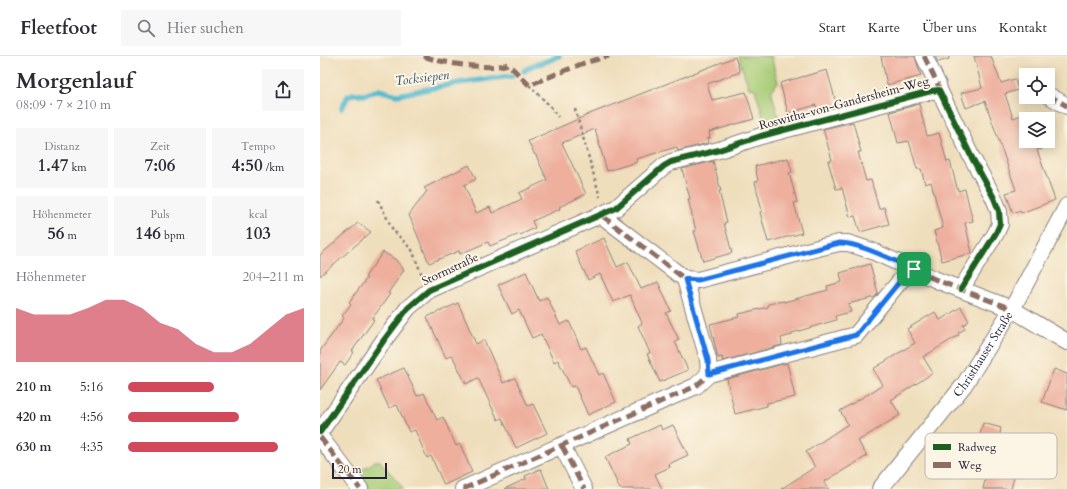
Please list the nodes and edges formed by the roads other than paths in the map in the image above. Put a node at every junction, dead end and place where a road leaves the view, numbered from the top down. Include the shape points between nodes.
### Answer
1 (924, 56) edge
2 (939, 90) junction
3 (1055, 100) edge
4 (1067, 106) edge
5 (1067, 206) edge
6 (601, 215) junction
7 (914, 269) junction
8 (685, 279) junction
9 (961, 289) junction
10 (1012, 309) junction
11 (1067, 342) edge
12 (709, 374) junction
13 (320, 432) edge
14 (925, 433) edge
15 (925, 433) edge
16 (320, 437) edge
17 (562, 446) junction
18 (360, 489) edge
19 (463, 489) edge
20 (584, 489) edge
21 (880, 489) edge

1 - 2 street, Roswitha-von-Gandersheim-Weg
2 - 6 street, Roswitha-von-Gandersheim-Weg via 671,162 616,208
2 - 9 street, Roswitha-von-Gandersheim-Weg via 1000,211 1000,224 996,233
3 - 4 street
5 - 10 street, Christhauser Straße
6 - 8 street
6 - 13 street, Stormstraße via 423,294 408,308
7 - 8 street via 866,249 844,243 698,280
7 - 9 street
7 - 12 street via 900,281 856,335
8 - 12 street via 708,360
9 - 10 street
10 - 11 street
10 - 14 street, Christhauser Straße via 964,385
12 - 17 street via 696,386
15 - 21 street, Christhauser Straße
16 - 18 street
17 - 19 street
17 - 20 street

